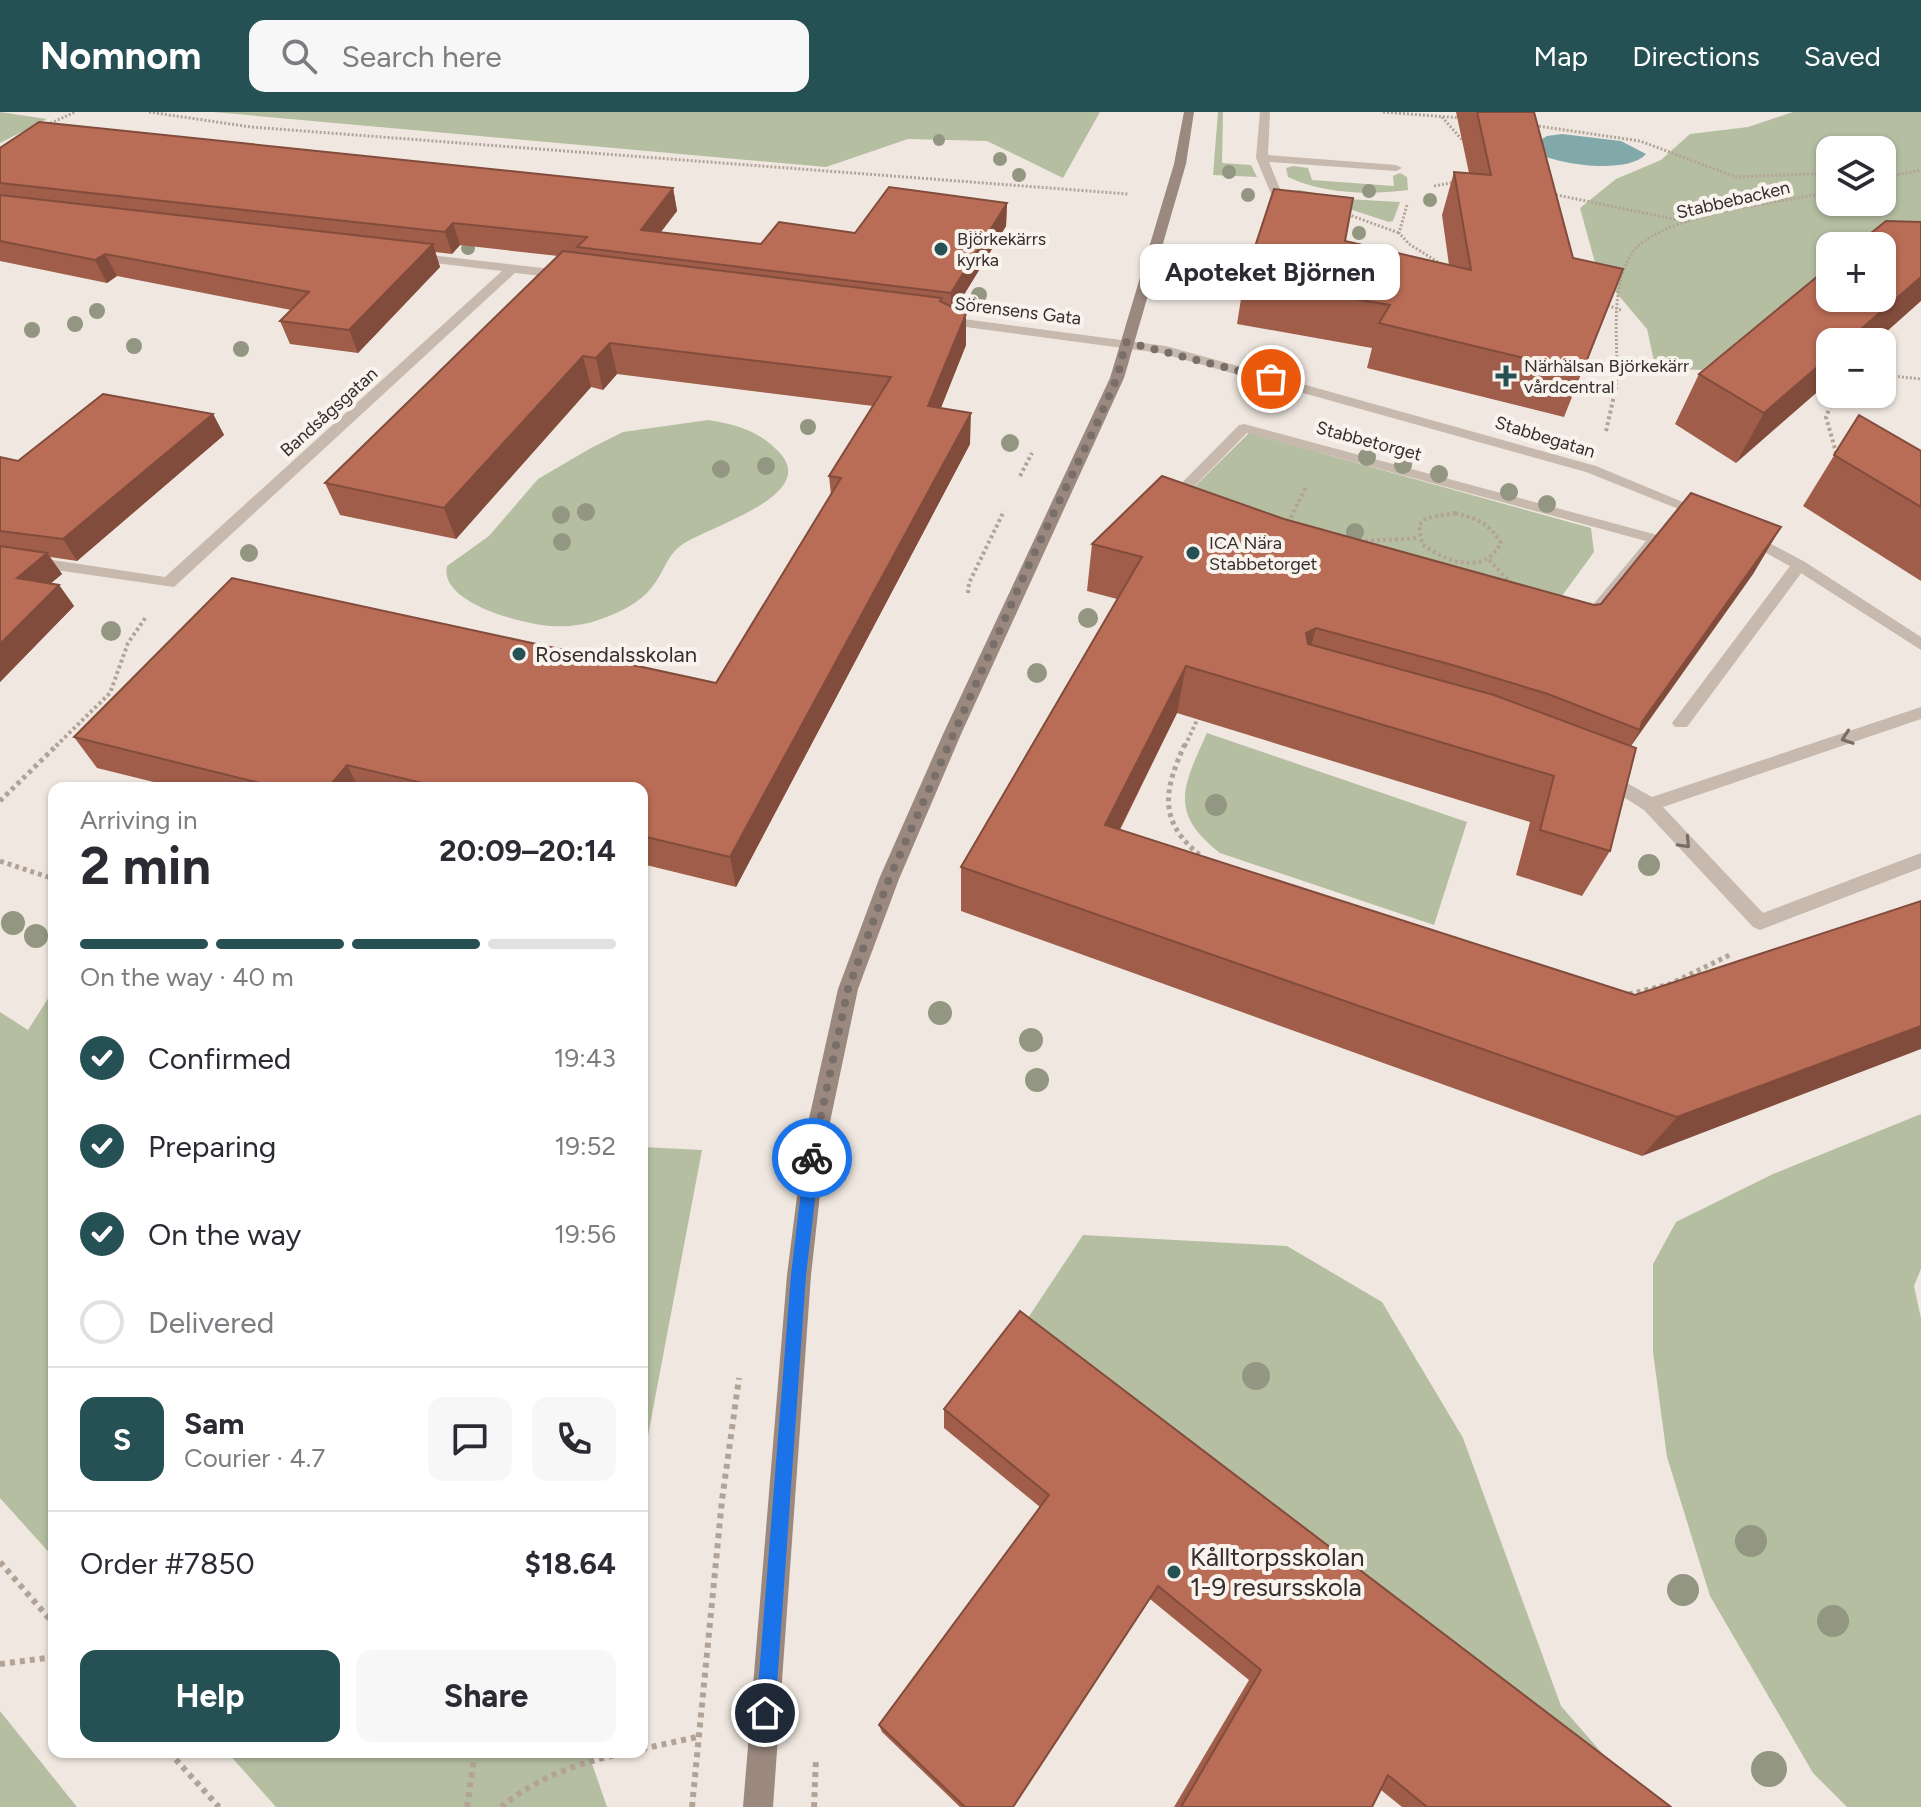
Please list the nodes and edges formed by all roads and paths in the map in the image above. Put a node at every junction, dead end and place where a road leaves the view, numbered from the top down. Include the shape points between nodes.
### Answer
1 (75, 112) edge
2 (149, 112) edge
3 (1189, 112) edge
4 (1265, 112) edge
5 (1383, 112) edge
6 (1442, 117) junction
7 (1473, 119) dead end
8 (1518, 123) edge
9 (38, 130) edge
10 (1467, 145) dead end
11 (1262, 158) junction
12 (1396, 168) dead end
13 (1921, 170) edge
14 (1816, 174) edge
15 (1896, 175) edge
16 (1460, 182) edge
17 (1429, 188) dead end
18 (1543, 192) edge
19 (1816, 195) edge
20 (1171, 197) junction
21 (1410, 199) dead end
22 (1280, 200) junction
23 (1287, 220) edge
24 (1688, 222) junction
25 (1399, 233) junction
26 (404, 256) edge
27 (513, 268) junction
28 (1450, 269) edge
29 (575, 276) edge
30 (1593, 300) edge
31 (1621, 310) junction
32 (922, 318) edge
33 (1126, 342) junction
34 (1896, 376) edge
35 (1921, 379) edge
36 (1827, 408) edge
37 (1846, 463) edge
38 (1591, 469) junction
39 (1422, 544) joint
40 (0, 557) edge
41 (1799, 565) junction
42 (168, 583) junction
43 (1570, 644) joint
44 (1921, 645) edge
45 (1202, 710) edge
46 (1921, 713) edge
47 (1681, 723) edge
48 (1581, 770) edge
49 (0, 801) edge
50 (1650, 805) junction
51 (1204, 858) edge
52 (1921, 860) edge
53 (0, 861) edge
54 (48, 877) edge
55 (1760, 922) junction
56 (1618, 993) edge
57 (0, 1562) edge
58 (48, 1617) edge
59 (48, 1658) edge
60 (0, 1664) edge
61 (697, 1737) dead end
62 (817, 1744) dead end
63 (648, 1748) edge
64 (174, 1758) edge
65 (474, 1758) edge
66 (602, 1758) edge
67 (219, 1807) edge
68 (467, 1807) edge
69 (501, 1807) edge
70 (758, 1807) edge
71 (814, 1807) edge

1 - 9 path
2 - 20 path via 251,127
3 - 20 street
4 - 11 street
5 - 6 path
6 - 7 path
6 - 10 path
8 - 14 path via 1627,137 1736,177
11 - 12 street
11 - 22 street
13 - 15 path
16 - 17 path
18 - 24 path
19 - 24 path, Stabbebacken
20 - 33 street
21 - 25 path
22 - 23 street
22 - 25 path
24 - 31 path, Stabbebacken via 1638,246 1627,261 1619,291
25 - 28 path
26 - 27 street
27 - 29 street
27 - 42 street, Bandsågsgatan
30 - 31 path
31 - 38 path, Stabbebacken via 1612,415
32 - 33 street, Sörensens Gata
33 - 38 street, Stabbegatan
33 - 70 street via 1117,378 889,879 833,1046 805,1207
34 - 35 path
36 - 37 path via 1825,423 1837,457
38 - 41 street, Stabbegatan via 1723,524
39 - 39 path via 1419,525 1427,518 1455,513 1486,523 1501,543 1489,560 1465,563 1434,555
40 - 42 street
41 - 44 street, Stabbegatan
41 - 47 street
42 - 49 path via 128,643 110,693
43 - 43 street, Stabbetorget via 1279,561 1157,516 1244,428 1656,539
45 - 51 path via 1167,787 1168,812 1178,839
46 -> 50 street
48 - 50 street
50 -> 55 street
52 - 55 street
53 - 54 path
55 - 56 path via 1726,959 1670,984
57 - 58 path
59 - 60 path
61 - 63 path
62 - 71 path
64 - 67 path
65 - 68 path
66 - 69 path via 567,1766

